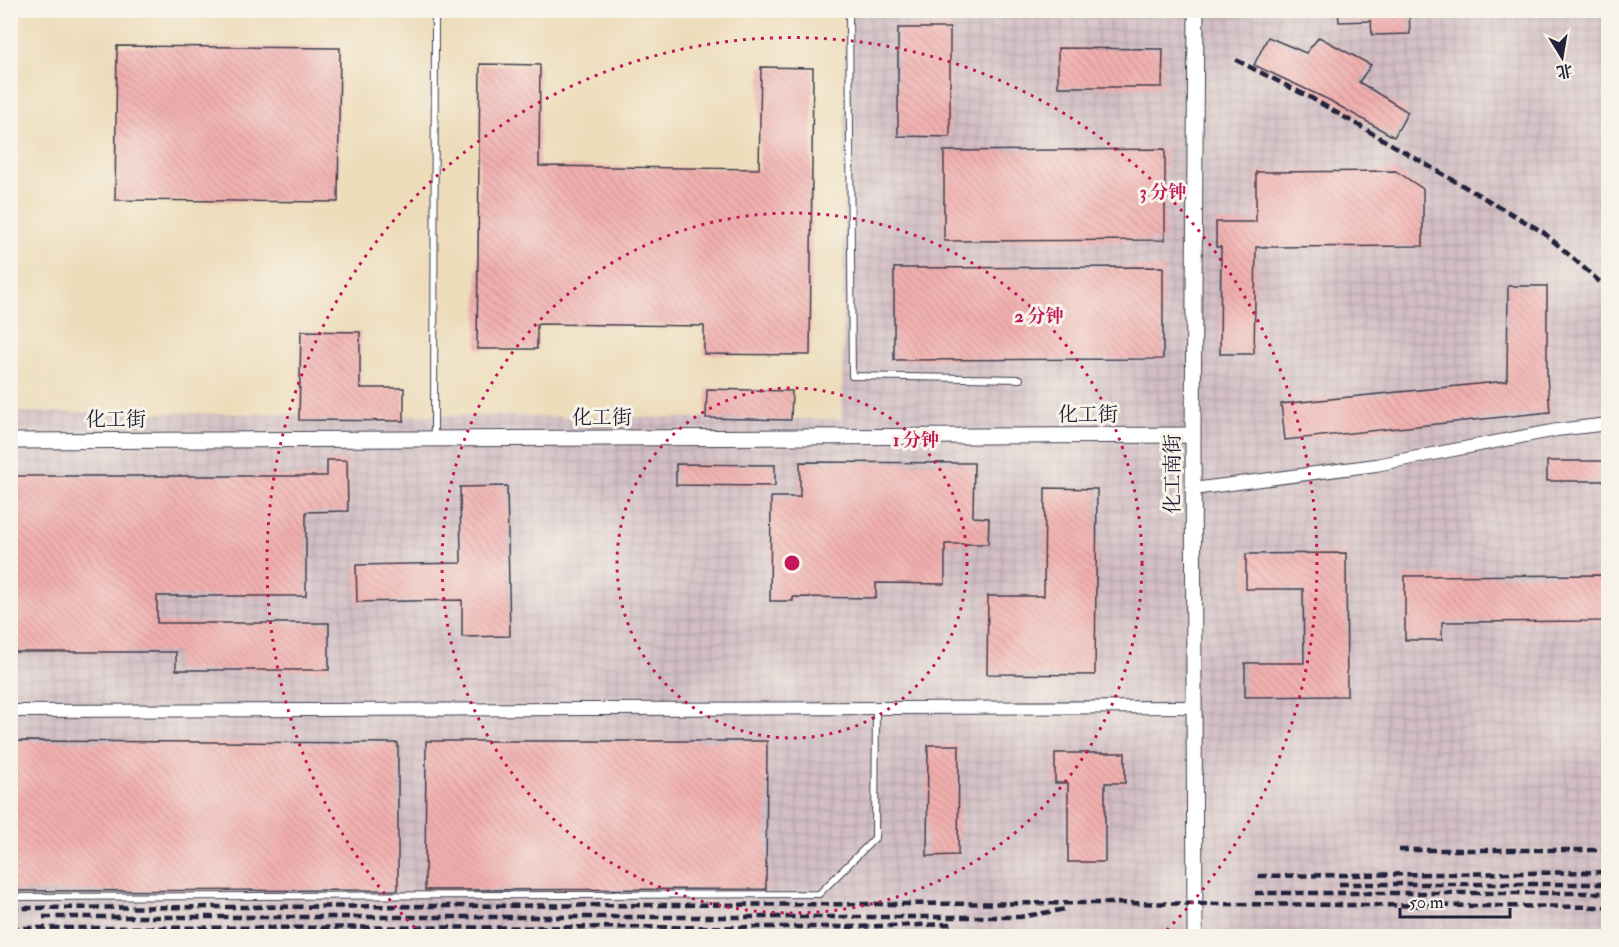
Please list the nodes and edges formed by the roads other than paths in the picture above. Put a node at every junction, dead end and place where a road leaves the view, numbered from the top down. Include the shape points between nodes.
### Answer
1 (435, 10) edge
2 (849, 10) edge
3 (1196, 10) edge
4 (1020, 379) dead end
5 (1608, 424) edge
6 (1193, 435) junction
7 (434, 439) junction
8 (10, 441) edge
9 (1193, 489) junction
10 (1194, 707) junction
11 (876, 708) junction
12 (10, 711) edge
13 (10, 897) edge
14 (1195, 936) edge

1 - 7 lane
2 - 4 lane via 852,376
3 - 6 street, 化工南街
5 - 9 street via 1376,465
6 - 7 street, 化工街
6 - 9 street, 化工南街
7 - 8 street, 化工街
9 - 10 street, 化工南街
10 - 11 street
10 - 14 street, 化工南街
11 - 12 street
11 - 13 lane via 875,837 819,894

